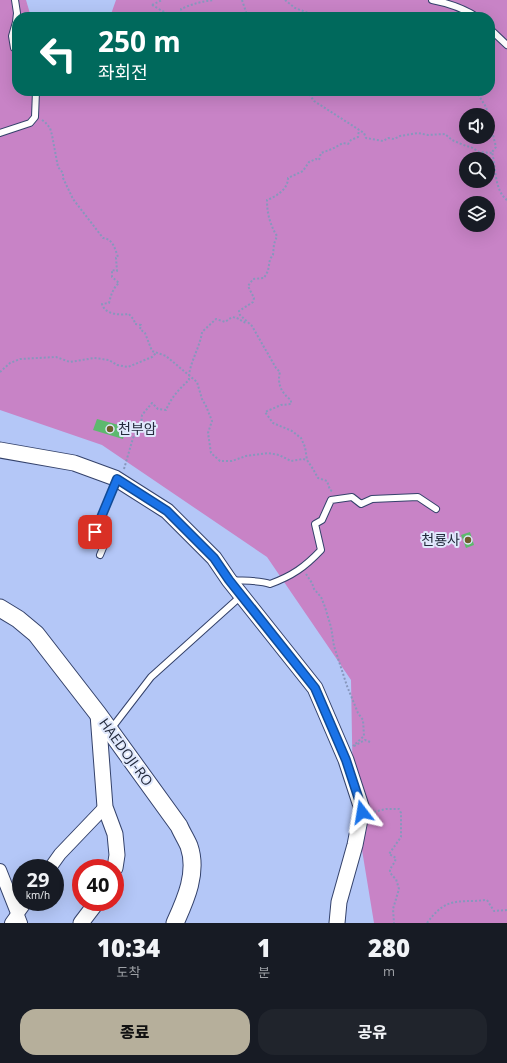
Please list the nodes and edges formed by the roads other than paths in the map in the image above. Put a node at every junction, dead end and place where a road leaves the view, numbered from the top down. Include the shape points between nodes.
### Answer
1 (15, 0) edge
2 (432, 0) edge
3 (16, 12) edge
4 (468, 12) edge
5 (495, 34) edge
6 (507, 45) edge
7 (35, 96) edge
8 (0, 133) edge
9 (0, 450) edge
10 (120, 481) junction
11 (436, 509) dead end
12 (100, 555) dead end
13 (229, 580) junction
14 (242, 596) junction
15 (0, 608) edge
16 (98, 714) junction
17 (110, 731) junction
18 (105, 807) junction
19 (56, 859) edge
20 (116, 859) edge
21 (0, 870) edge
22 (22, 911) edge
23 (90, 911) edge
24 (17, 920) edge
25 (81, 923) edge
26 (175, 923) edge
27 (337, 923) edge

1 - 3 lane
2 - 4 lane
5 - 6 lane
7 - 8 lane via 35,116 30,123
9 - 10 street via 74,463
10 - 12 lane via 95,532 105,543
10 - 13 street via 167,511 214,558
11 - 13 lane via 418,498 372,499 361,504 352,497 331,500 322,520 315,524 321,550 310,562 287,577 270,584 264,581
13 - 14 street
14 - 17 lane via 151,677
14 - 27 street via 315,688 346,760 362,809 339,902
15 - 16 main road, HAEDOJI-RO via 18,618 36,634
16 - 17 main road, HAEDOJI-RO
16 - 18 street
17 - 26 main road, HAEDOJI-RO via 179,826 189,846 192,861 189,890
18 - 19 street
18 - 20 street via 115,834
21 - 24 street
22 - 24 street
23 - 25 street

